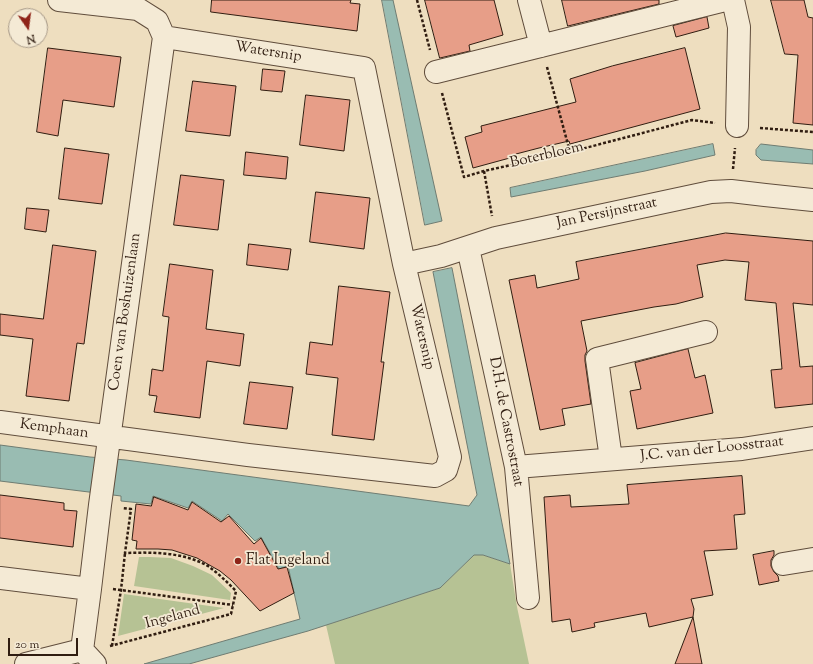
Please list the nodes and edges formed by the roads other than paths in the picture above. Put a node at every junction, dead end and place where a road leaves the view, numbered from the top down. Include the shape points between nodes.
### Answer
1 (59, 0) edge
2 (529, 0) edge
3 (725, 0) edge
4 (733, 0) edge
5 (164, 37) junction
6 (541, 46) junction
7 (436, 72) road end
8 (737, 126) road end
9 (813, 200) edge
10 (468, 248) junction
11 (404, 264) junction
12 (706, 332) dead end
13 (0, 422) edge
14 (813, 438) edge
15 (108, 446) junction
16 (611, 459) junction
17 (516, 466) junction
18 (813, 559) edge
19 (783, 564) dead end
20 (0, 578) edge
21 (90, 588) junction
22 (528, 598) dead end
23 (88, 657) edge
24 (26, 664) edge

1 - 5 street via 138,9 157,21
2 - 6 street
3 - 6 street
4 - 8 street via 739,27
5 - 11 street, Watersnip via 364,68
5 - 15 street, Coen van Boshuizenlaan
6 - 7 street
9 - 10 street, Jan Persijnstraat via 731,191 711,192 496,238
10 - 11 street, Jan Persijnstraat
10 - 17 street, D.H. de Castrostraat
11 - 15 street, Watersnip via 450,457 446,470 435,476 248,455
12 - 16 street via 598,359
13 - 15 street, Kemphaan
14 - 16 street, J.C. van der Loosstraat via 742,449
15 - 21 street, Coen van Boshuizenlaan
16 - 17 street, J.C. van der Loosstraat
17 - 22 street, D.H. de Castrostraat
18 - 19 street
20 - 21 street
21 - 23 street, Coen van Boshuizenlaan
23 - 24 street

